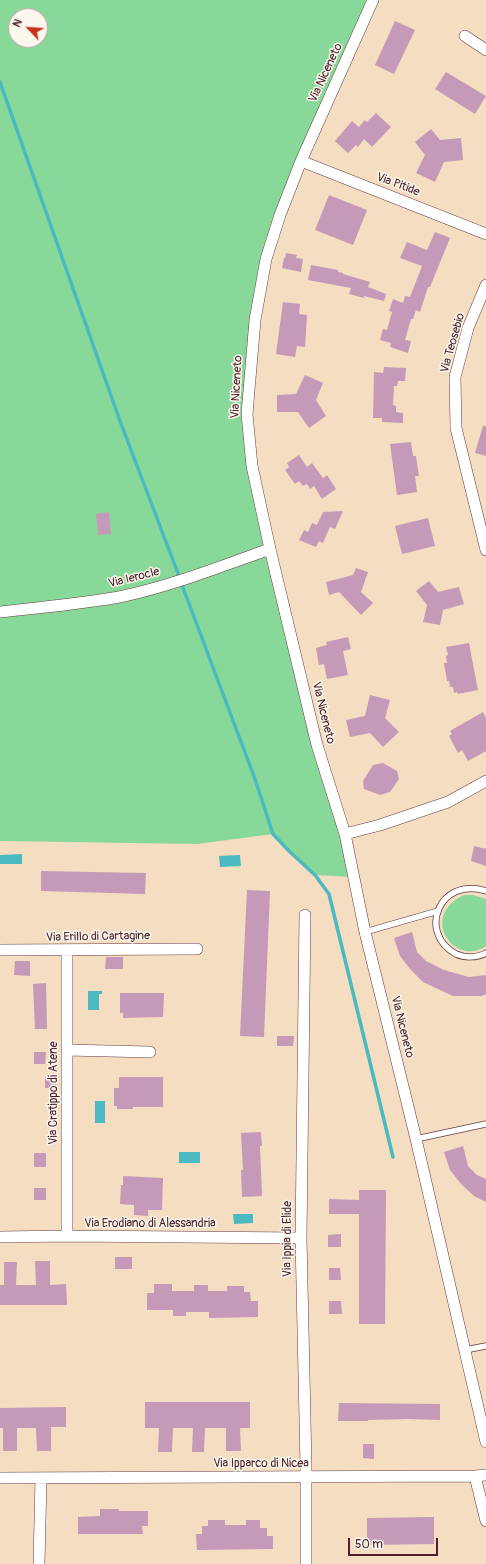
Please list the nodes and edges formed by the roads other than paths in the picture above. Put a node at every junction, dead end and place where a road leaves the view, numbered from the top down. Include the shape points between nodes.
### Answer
1 (373, 0) edge
2 (465, 36) dead end
3 (486, 50) edge
4 (301, 161) junction
5 (486, 234) edge
6 (486, 285) edge
7 (270, 549) junction
8 (486, 550) edge
9 (0, 612) edge
10 (486, 781) edge
11 (345, 834) junction
12 (486, 891) edge
13 (438, 911) junction
14 (305, 915) dead end
15 (365, 932) junction
16 (197, 949) dead end
17 (0, 950) edge
18 (67, 950) junction
19 (486, 953) edge
20 (67, 1050) junction
21 (150, 1052) dead end
22 (486, 1124) edge
23 (416, 1139) junction
24 (67, 1236) junction
25 (0, 1237) edge
26 (301, 1238) junction
27 (486, 1346) edge
28 (465, 1350) junction
29 (486, 1442) edge
30 (480, 1475) edge
31 (306, 1477) junction
32 (0, 1478) edge
33 (41, 1478) junction
34 (486, 1521) edge
35 (40, 1564) edge
36 (306, 1564) edge

1 - 4 street, Via Niceneto
2 - 3 street
4 - 5 street, Via Pitide
4 - 7 street, Via Niceneto via 266,259 255,320 250,372 247,414 252,466
6 - 8 street, Via Teosebio via 468,328 455,377 456,428
7 - 9 street, Via Ierocle via 198,575 124,596
7 - 11 street, Via Niceneto via 317,745
10 - 11 street via 448,802
11 - 15 street, Via Niceneto
12 - 13 lane via 464,888 452,892 443,900
13 - 15 lane
13 - 19 lane via 436,922 442,943 460,956 482,956
14 - 26 street, Via Ippia di Elide
15 - 23 street, Via Niceneto
16 - 18 street, Via Erillo di Cartagine
17 - 18 street, Via Erillo di Cartagine
18 - 20 street, Via Cratippo di Atene
20 - 21 street
20 - 24 street, Via Cratippo di Atene
22 - 23 lane
23 - 28 street, Via Niceneto
24 - 25 street, Via Erodiano di Alessandria
24 - 26 street, Via Erodiano di Alessandria
26 - 31 street, Via Ippia di Elide
27 - 28 lane
28 - 29 street, Via Niceneto
30 - 31 street, Via Ipparco di Nicea
30 - 34 street, Via Ipparco di Nicea
31 - 33 street, Via Ipparco di Nicea
31 - 36 street, Via Ippia di Elide
32 - 33 street, Via Ipparco di Nicea
33 - 35 street

